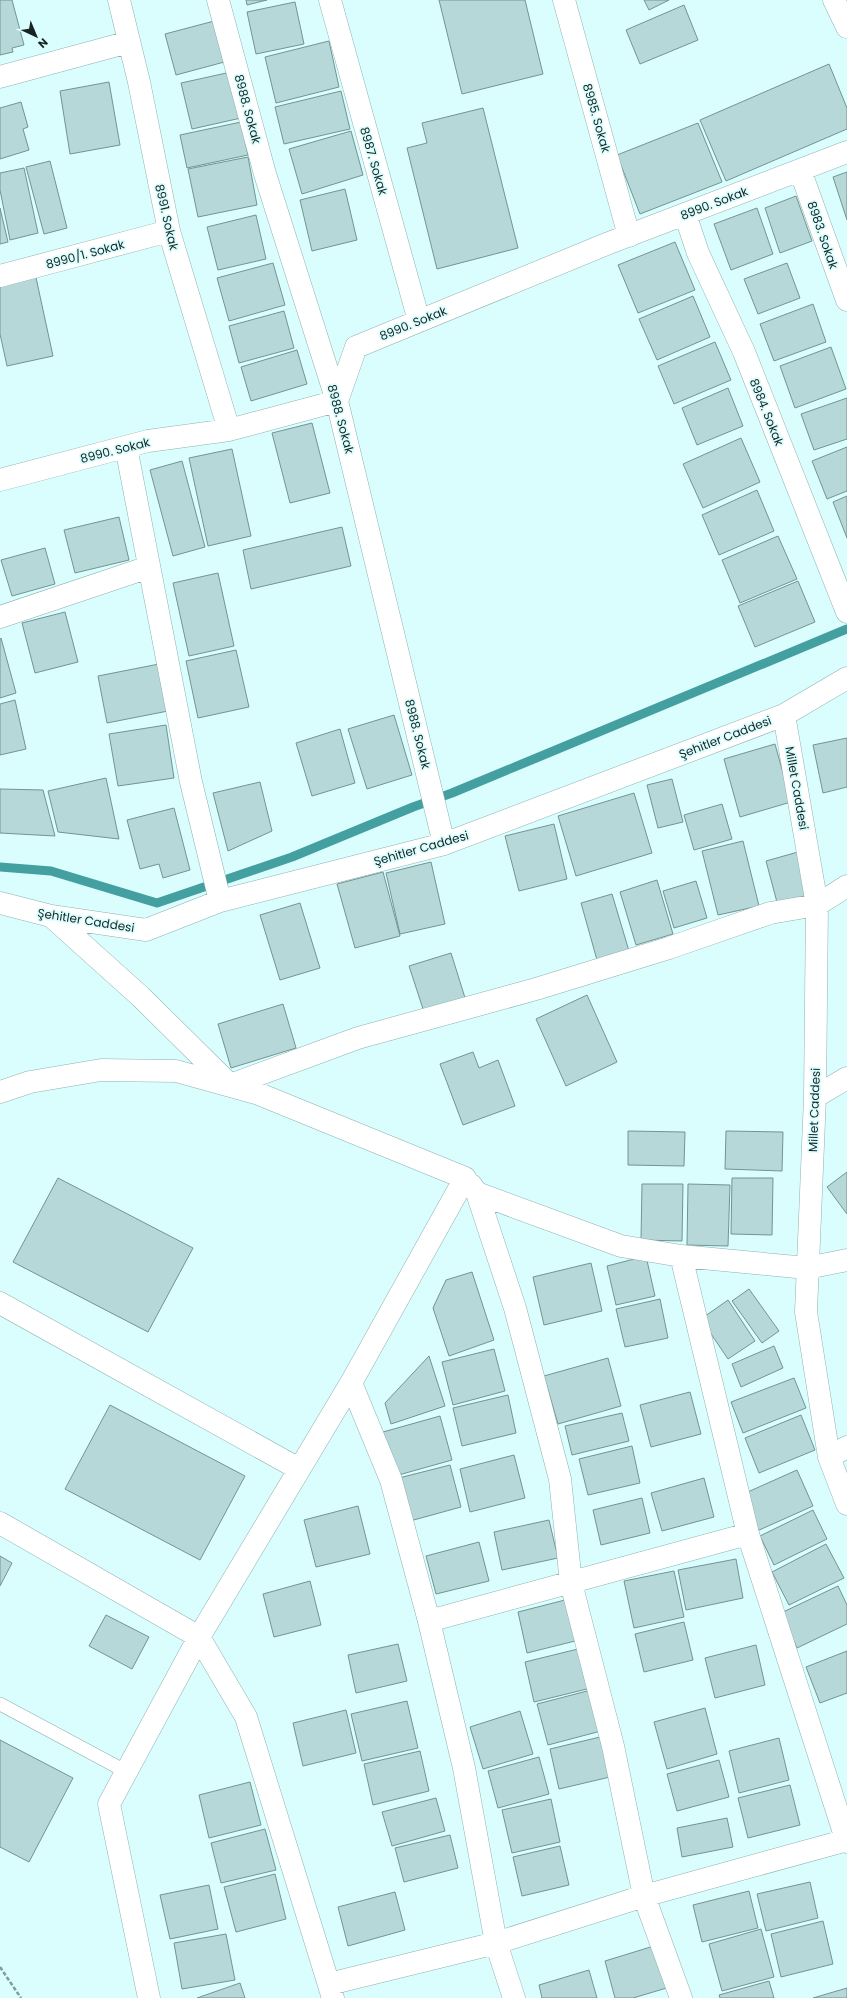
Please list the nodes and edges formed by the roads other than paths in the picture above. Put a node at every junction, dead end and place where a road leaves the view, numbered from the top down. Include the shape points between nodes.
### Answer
1 (119, 0) edge
2 (218, 0) edge
3 (330, 0) edge
4 (564, 0) edge
5 (834, 0) edge
6 (847, 27) edge
7 (129, 42) junction
8 (0, 77) edge
9 (847, 152) edge
10 (800, 170) junction
11 (685, 214) junction
12 (169, 231) junction
13 (629, 236) junction
14 (0, 276) edge
15 (847, 300) edge
16 (419, 321) junction
17 (337, 401) junction
18 (228, 430) junction
19 (126, 447) junction
20 (0, 480) edge
21 (149, 567) junction
22 (846, 609) edge
23 (0, 617) edge
24 (847, 678) edge
25 (784, 714) junction
26 (444, 844) junction
27 (847, 886) edge
28 (219, 900) junction
29 (0, 903) edge
30 (817, 905) junction
31 (51, 916) junction
32 (847, 1078) edge
33 (230, 1085) junction
34 (0, 1092) edge
35 (815, 1097) junction
36 (471, 1186) junction
37 (681, 1256) junction
38 (847, 1260) edge
39 (807, 1268) junction
40 (0, 1303) edge
41 (351, 1383) junction
42 (838, 1452) edge
43 (299, 1469) junction
44 (847, 1504) edge
45 (0, 1523) edge
46 (748, 1534) junction
47 (571, 1583) junction
48 (429, 1621) junction
49 (199, 1637) junction
50 (0, 1704) edge
51 (127, 1772) junction
52 (847, 1841) edge
53 (644, 1896) junction
54 (496, 1943) junction
55 (331, 1991) edge
56 (149, 1998) edge
57 (514, 1998) edge
58 (681, 1998) edge

1 - 7 street, 8991. Sokak
2 - 17 street, 8988. Sokak via 265,174
3 - 16 street, 8987. Sokak
4 - 13 street, 8985. Sokak
5 - 6 street
7 - 8 street
7 - 12 street, 8991. Sokak
9 - 10 street, 8990. Sokak
10 - 11 street, 8990. Sokak
10 - 15 street, 8983. Sokak
11 - 13 street, 8990. Sokak
11 - 22 street, 8984. Sokak via 698,253 744,352
12 - 14 street, 8990/1. Sokak
12 - 18 street, 8991. Sokak
13 - 16 street, 8990. Sokak
16 - 17 street, 8990. Sokak via 356,347
17 - 18 street, 8990. Sokak
17 - 26 street, 8988. Sokak
18 - 19 street, 8990. Sokak
19 - 20 street, 8990. Sokak
19 - 21 street
21 - 23 street
21 - 28 street via 191,782
24 - 25 street, Şehitler Caddesi
25 - 26 street, Şehitler Caddesi
25 - 30 street, Millet Caddesi
26 - 28 street, Şehitler Caddesi
27 - 30 street
28 - 31 street, Şehitler Caddesi via 146,930
29 - 31 street, Şehitler Caddesi
30 - 33 street via 770,913 669,948 536,989 358,1038
30 - 35 street, Millet Caddesi
31 - 33 street via 141,997
32 - 35 street
33 - 34 street via 176,1071 101,1070 30,1082
33 - 36 street via 259,1094
35 - 39 street, Millet Caddesi
36 - 37 street via 621,1246
36 - 41 street
36 - 47 street via 515,1308 560,1480
37 - 39 street
37 - 46 street
38 - 39 street
39 - 42 street, Millet Caddesi via 806,1312
40 - 43 street
41 - 43 street
41 - 48 street via 391,1480
42 - 44 street, Millet Caddesi
43 - 49 street
45 - 49 street
46 - 47 street
46 - 52 street
47 - 48 street
47 - 53 street via 613,1746
48 - 54 street via 464,1768
49 - 51 street
49 - 55 street via 246,1717
50 - 51 lane
51 - 56 street via 109,1804
52 - 53 street
53 - 54 street
53 - 58 street
54 - 55 street
54 - 57 street

